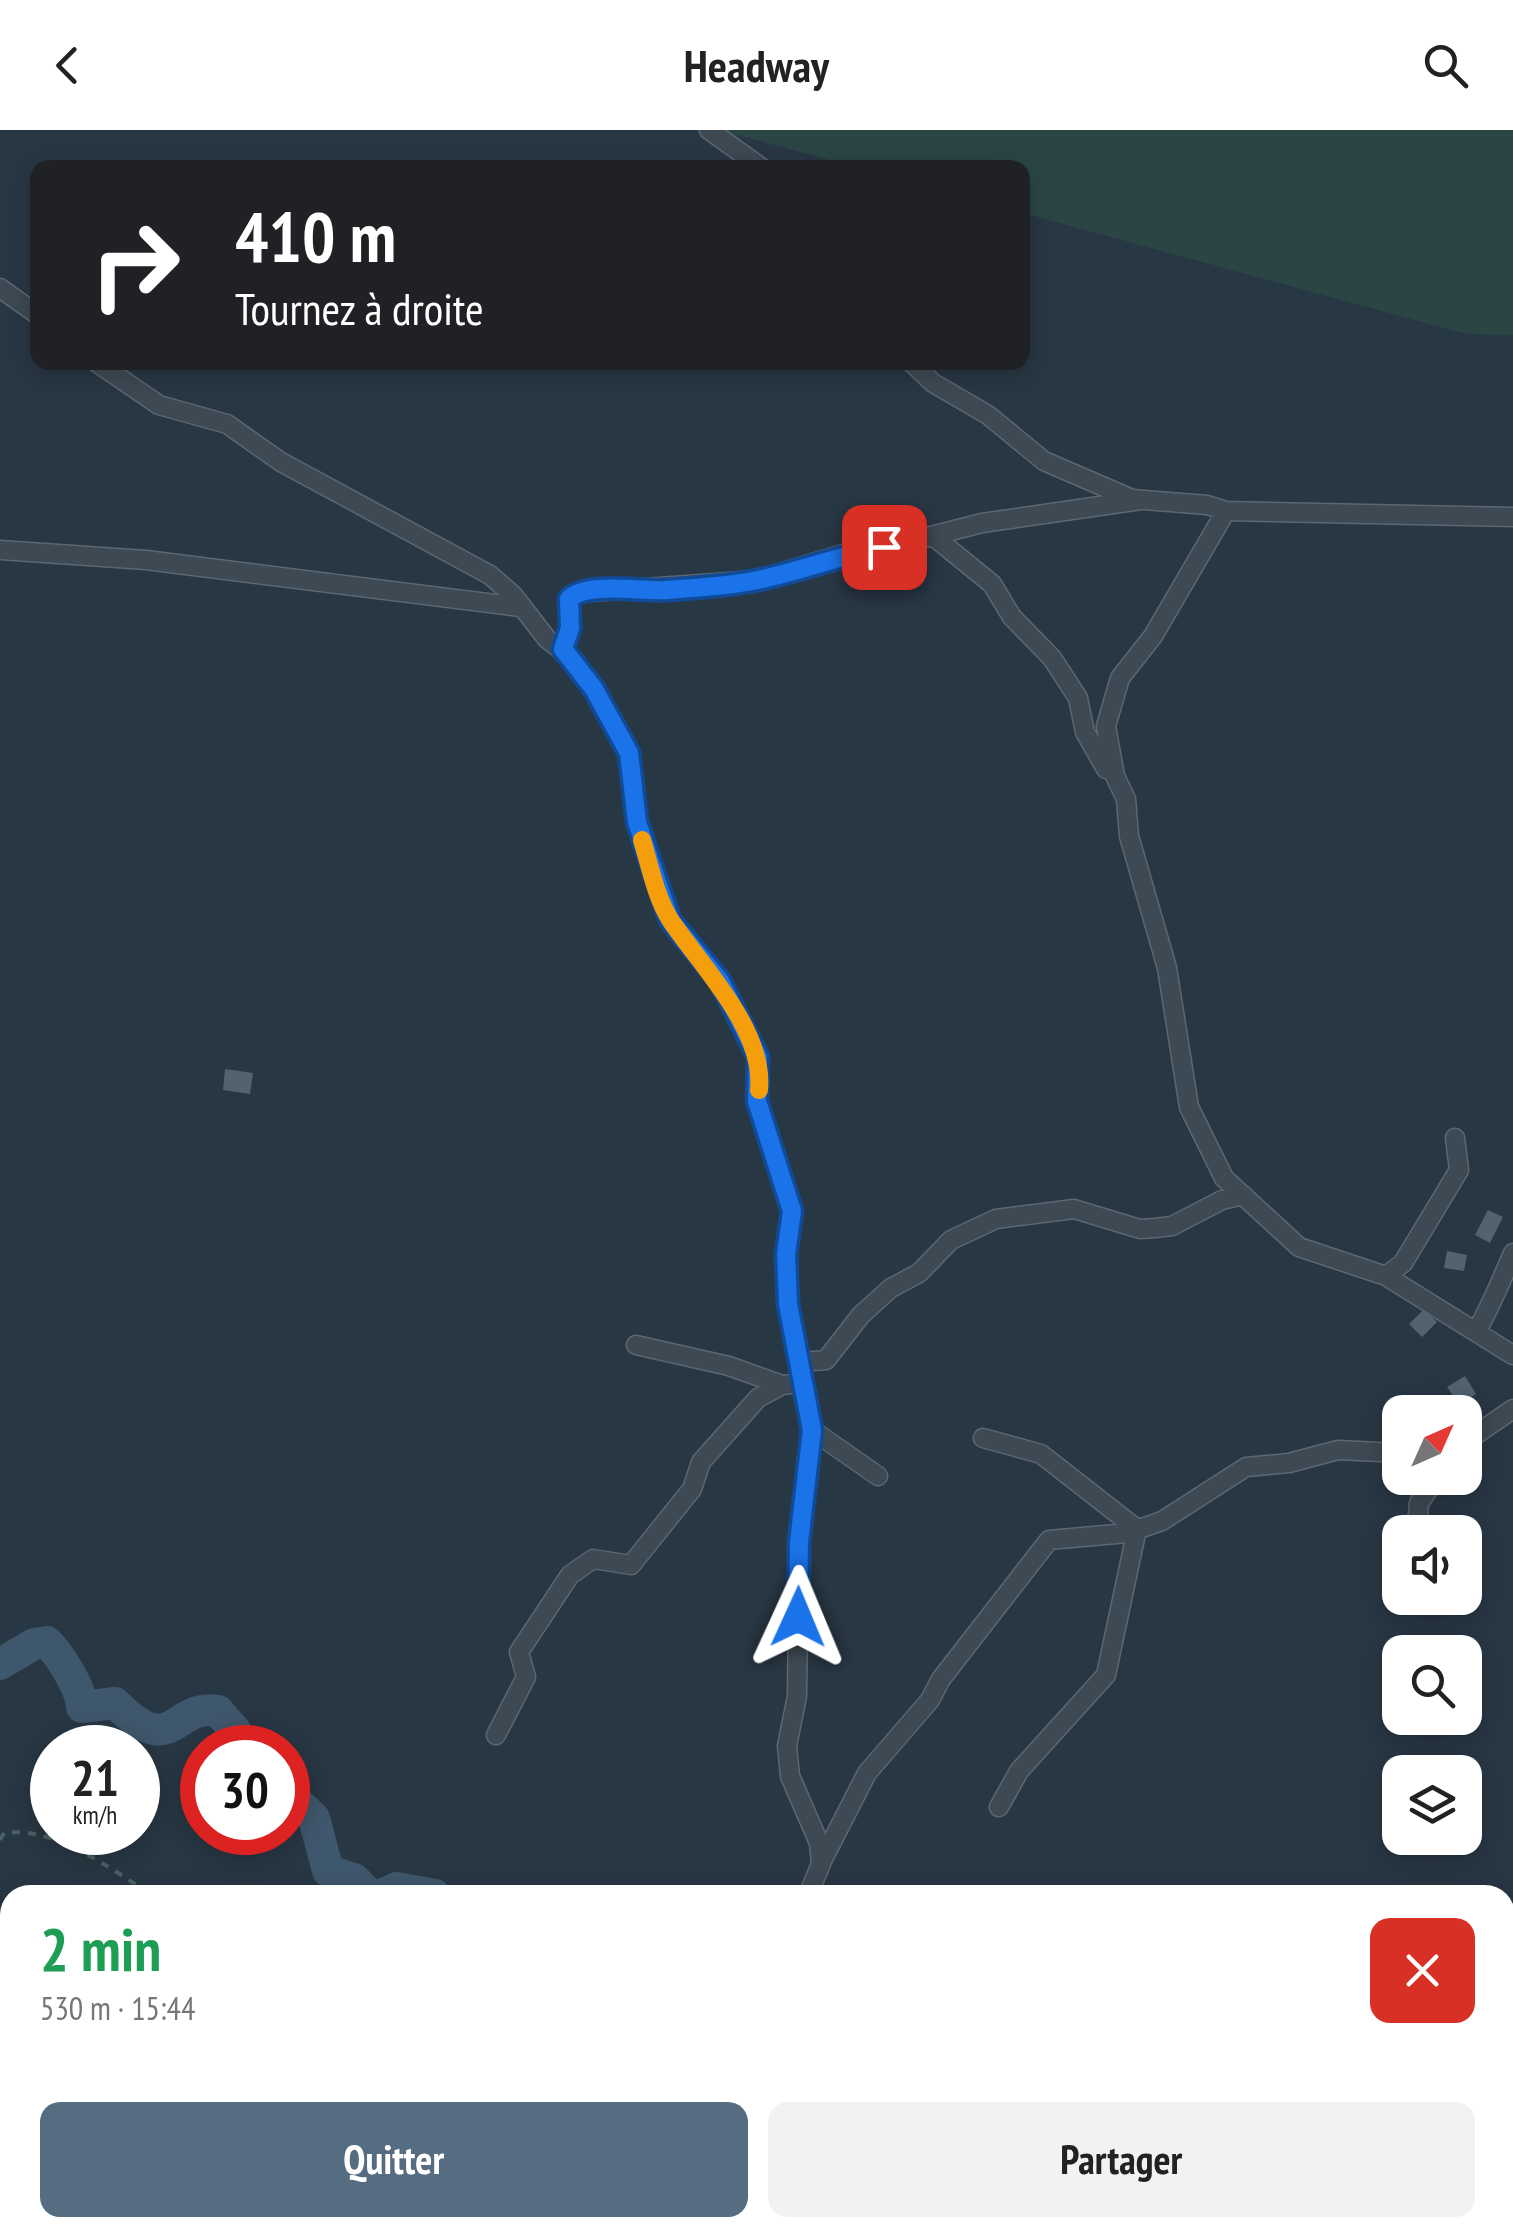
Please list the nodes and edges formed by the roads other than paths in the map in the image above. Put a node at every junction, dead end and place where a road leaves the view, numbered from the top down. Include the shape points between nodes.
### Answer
1 (708, 130) edge
2 (751, 160) edge
3 (0, 288) edge
4 (30, 309) edge
5 (108, 370) edge
6 (919, 370) edge
7 (1141, 500) junction
8 (1226, 512) junction
9 (1513, 516) edge
10 (933, 536) junction
11 (0, 550) edge
12 (520, 607) junction
13 (563, 649) junction
14 (1115, 776) junction
15 (1456, 1138) dead end
16 (1243, 1195) junction
17 (1513, 1254) edge
18 (1386, 1276) junction
19 (1476, 1332) junction
20 (636, 1344) dead end
21 (1513, 1355) edge
22 (802, 1362) junction
23 (802, 1383) junction
24 (782, 1385) junction
25 (1513, 1409) edge
26 (812, 1430) junction
27 (1482, 1430) edge
28 (983, 1438) dead end
29 (1382, 1453) edge
30 (878, 1476) dead end
31 (1424, 1495) edge
32 (1418, 1514) dead end
33 (1137, 1530) junction
34 (496, 1735) dead end
35 (999, 1808) dead end
36 (821, 1864) junction
37 (812, 1885) edge

1 - 2 street
3 - 4 street
5 - 12 street via 158,405 227,424 290,468 468,562 506,588
6 - 7 street via 988,415 1028,452
7 - 8 street
7 - 10 street
8 - 9 street
8 - 14 street via 1153,636 1120,678 1106,726
10 - 13 street via 756,580 576,592 569,599
10 - 14 street via 992,584 1012,617 1052,658 1078,698 1085,732 1103,766
11 - 12 street via 146,560
12 - 13 street
13 - 22 street via 629,753 637,822 670,920 720,981 758,1057 757,1101 792,1211 788,1304
14 - 16 street via 1167,968 1189,1107 1224,1178
15 - 18 street via 1460,1170 1403,1263
16 - 18 street via 1299,1247
16 - 22 street via 1155,1228 1074,1209 996,1220 951,1240 919,1273 891,1288 826,1360
17 - 19 street
18 - 19 street
19 - 21 street
20 - 24 street
22 - 23 street
23 - 24 street
23 - 26 street
24 - 34 street via 758,1398 702,1462 692,1489 632,1565 593,1559 570,1575 519,1652 526,1677
25 - 27 street
26 - 30 street
26 - 36 street via 799,1542 796,1696 787,1746 790,1776 819,1843
28 - 33 street via 1040,1454
29 - 33 street via 1338,1450 1246,1467
31 - 32 street
33 - 35 street via 1106,1674 1019,1771
33 - 36 street via 1049,1540 868,1773
36 - 37 street

